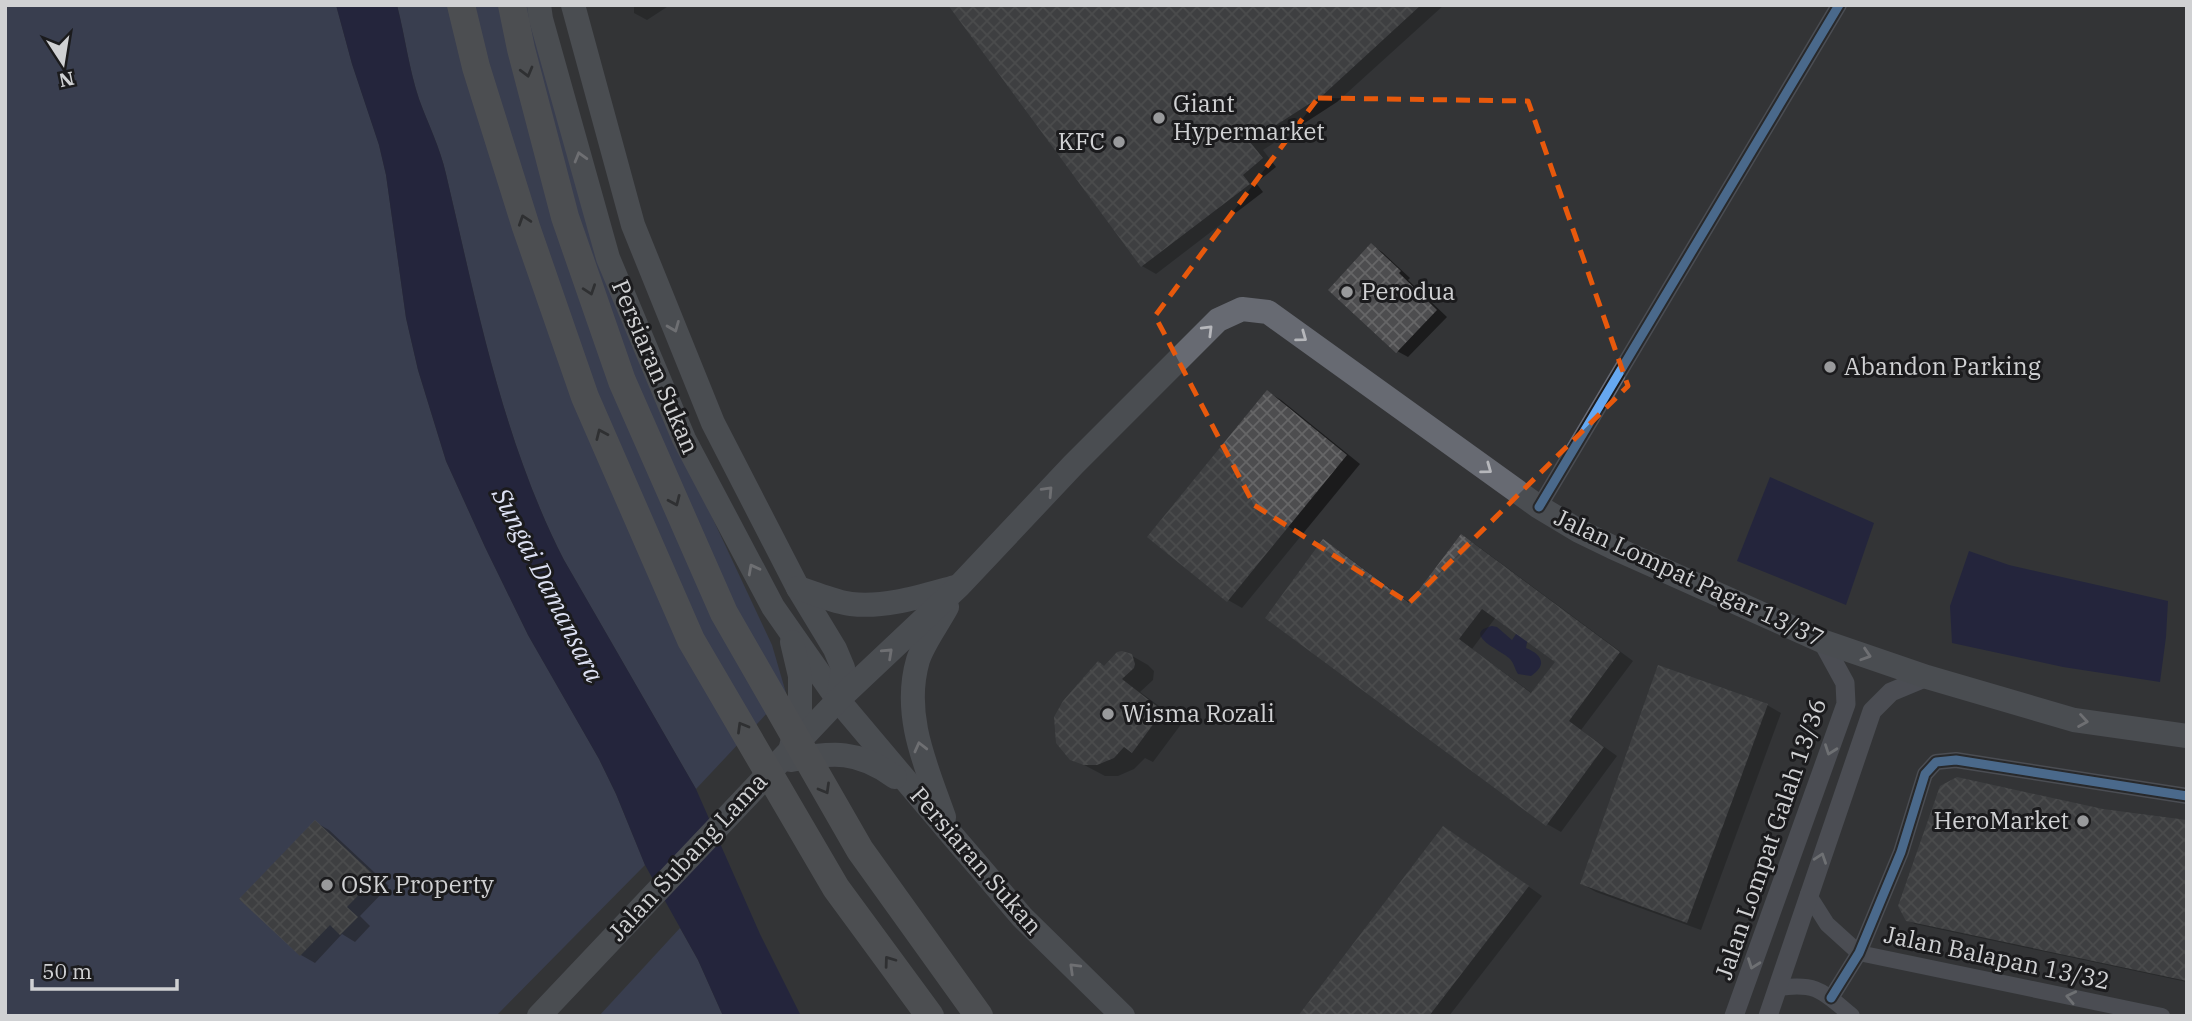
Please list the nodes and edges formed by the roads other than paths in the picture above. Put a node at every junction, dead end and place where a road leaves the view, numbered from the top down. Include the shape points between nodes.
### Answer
1 (461, 5) edge
2 (512, 5) edge
3 (539, 5) edge
4 (573, 5) edge
5 (1839, 5) edge
6 (1539, 507) junction
7 (959, 586) junction
8 (798, 588) junction
9 (788, 628) junction
10 (1822, 641) junction
11 (1927, 677) junction
12 (838, 699) junction
13 (2187, 736) edge
14 (784, 756) junction
15 (915, 792) junction
16 (2187, 796) edge
17 (951, 834) junction
18 (1808, 894) junction
19 (1859, 953) junction
20 (1778, 988) junction
21 (1830, 998) junction
22 (539, 1016) edge
23 (930, 1016) edge
24 (979, 1016) edge
25 (1123, 1016) edge
26 (1734, 1016) edge
27 (1768, 1016) edge
28 (1853, 1016) edge
29 (2162, 1016) edge

23 -> 1 highway, bridge via 836,887 691,640 585,397 526,227
2 -> 24 highway, bridge via 565,217 622,381 724,613 860,850
9 -> 3 main road, Persiaran Sukan via 684,439 608,258
4 -> 8 main road, Persiaran Sukan via 633,225 713,423
5 - 6 street
7 -> 6 main road, Jalan Lompat Pagar 13/37 via 1218,320 1242,309 1268,313
6 - 10 main road, Jalan Lompat Pagar 13/37 via 1579,531
7 - 8 main road via 877,605 850,604
12 -> 7 main road, Jalan Subang Lama
17 -> 7 main road via 919,748 912,701 919,658
8 - 12 main road, Persiaran Sukan via 843,668
9 - 12 main road, Persiaran Sukan
9 - 14 main road via 800,676 800,710
10 -> 11 main road, Jalan Lompat Pagar 13/37
10 -> 26 street, Jalan Lompat Galah 13/36 via 1845,683 1846,704
11 -> 13 main road, Jalan Lompat Pagar 13/37 via 2074,720
18 -> 11 street via 1872,711 1891,692
12 - 14 main road, Jalan Subang Lama
12 - 15 main road, Persiaran Sukan
14 - 15 main road via 858,757
14 - 22 main road, Jalan Subang Lama
15 - 17 main road, Persiaran Sukan
16 - 19 street via 1956,760 1936,762 1925,774 1901,852
25 -> 17 main road, Persiaran Sukan via 1022,917
18 - 19 street, Jalan Balapan 13/32 via 1827,924
18 - 20 street
19 - 21 street
29 -> 19 street, Jalan Balapan 13/32
20 - 21 street via 1818,988
20 - 27 street
21 - 28 street

